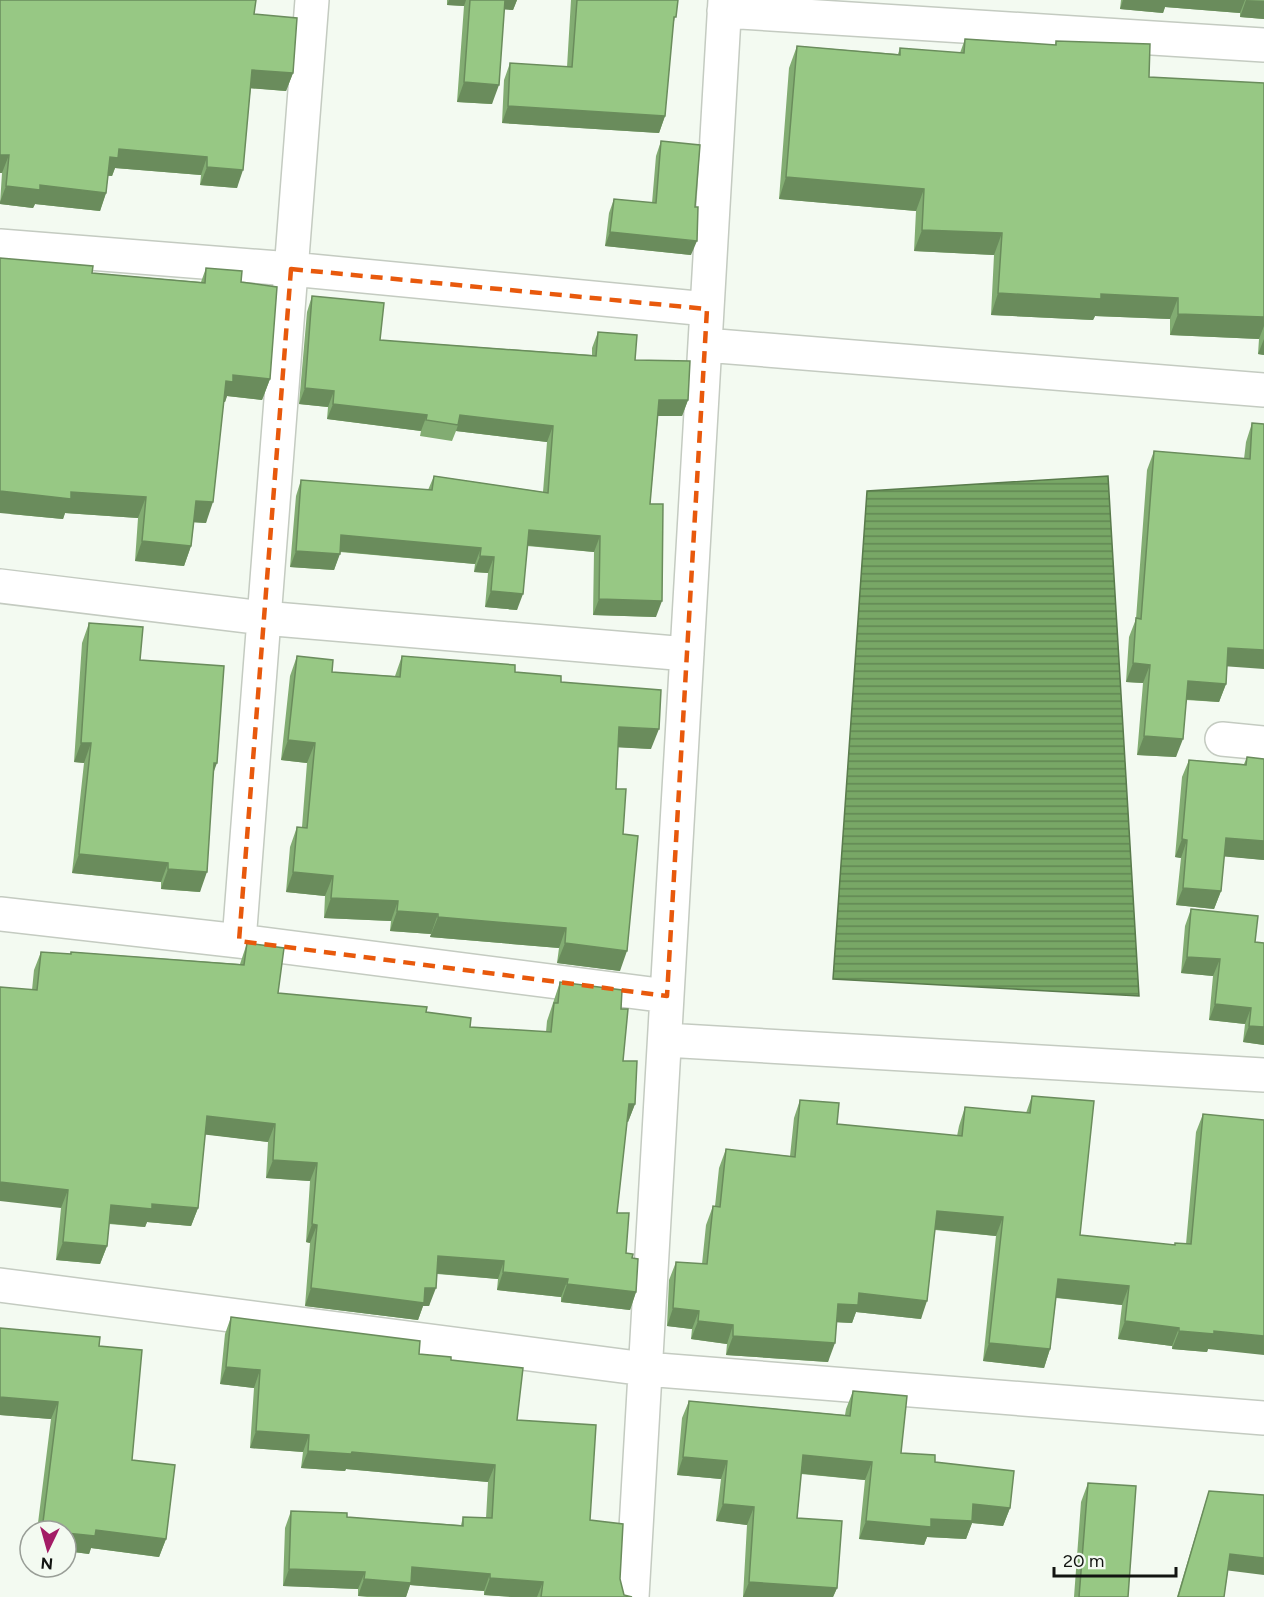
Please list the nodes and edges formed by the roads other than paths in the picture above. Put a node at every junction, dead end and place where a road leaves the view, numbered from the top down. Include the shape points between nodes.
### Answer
1 (312, 0) edge
2 (725, 6) edge
3 (1264, 45) edge
4 (0, 246) edge
5 (291, 269) junction
6 (707, 309) junction
7 (705, 345) junction
8 (1264, 390) edge
9 (0, 586) edge
10 (263, 618) junction
11 (687, 654) junction
12 (1222, 739) dead end
13 (1264, 743) edge
14 (0, 914) edge
15 (239, 941) junction
16 (667, 996) junction
17 (665, 1040) junction
18 (1264, 1075) edge
19 (0, 1285) edge
20 (645, 1369) junction
21 (1264, 1418) edge
22 (632, 1597) edge

1 - 5 street
2 - 3 street
2 - 6 street
4 - 5 street
5 - 6 street
5 - 10 street
6 - 7 street
7 - 8 street
7 - 11 street
9 - 10 street
10 - 11 street
10 - 15 street
11 - 16 street
12 - 13 street
14 - 15 street
15 - 16 street
16 - 17 street
17 - 18 street
17 - 20 street
19 - 20 street
20 - 21 street
20 - 22 street

